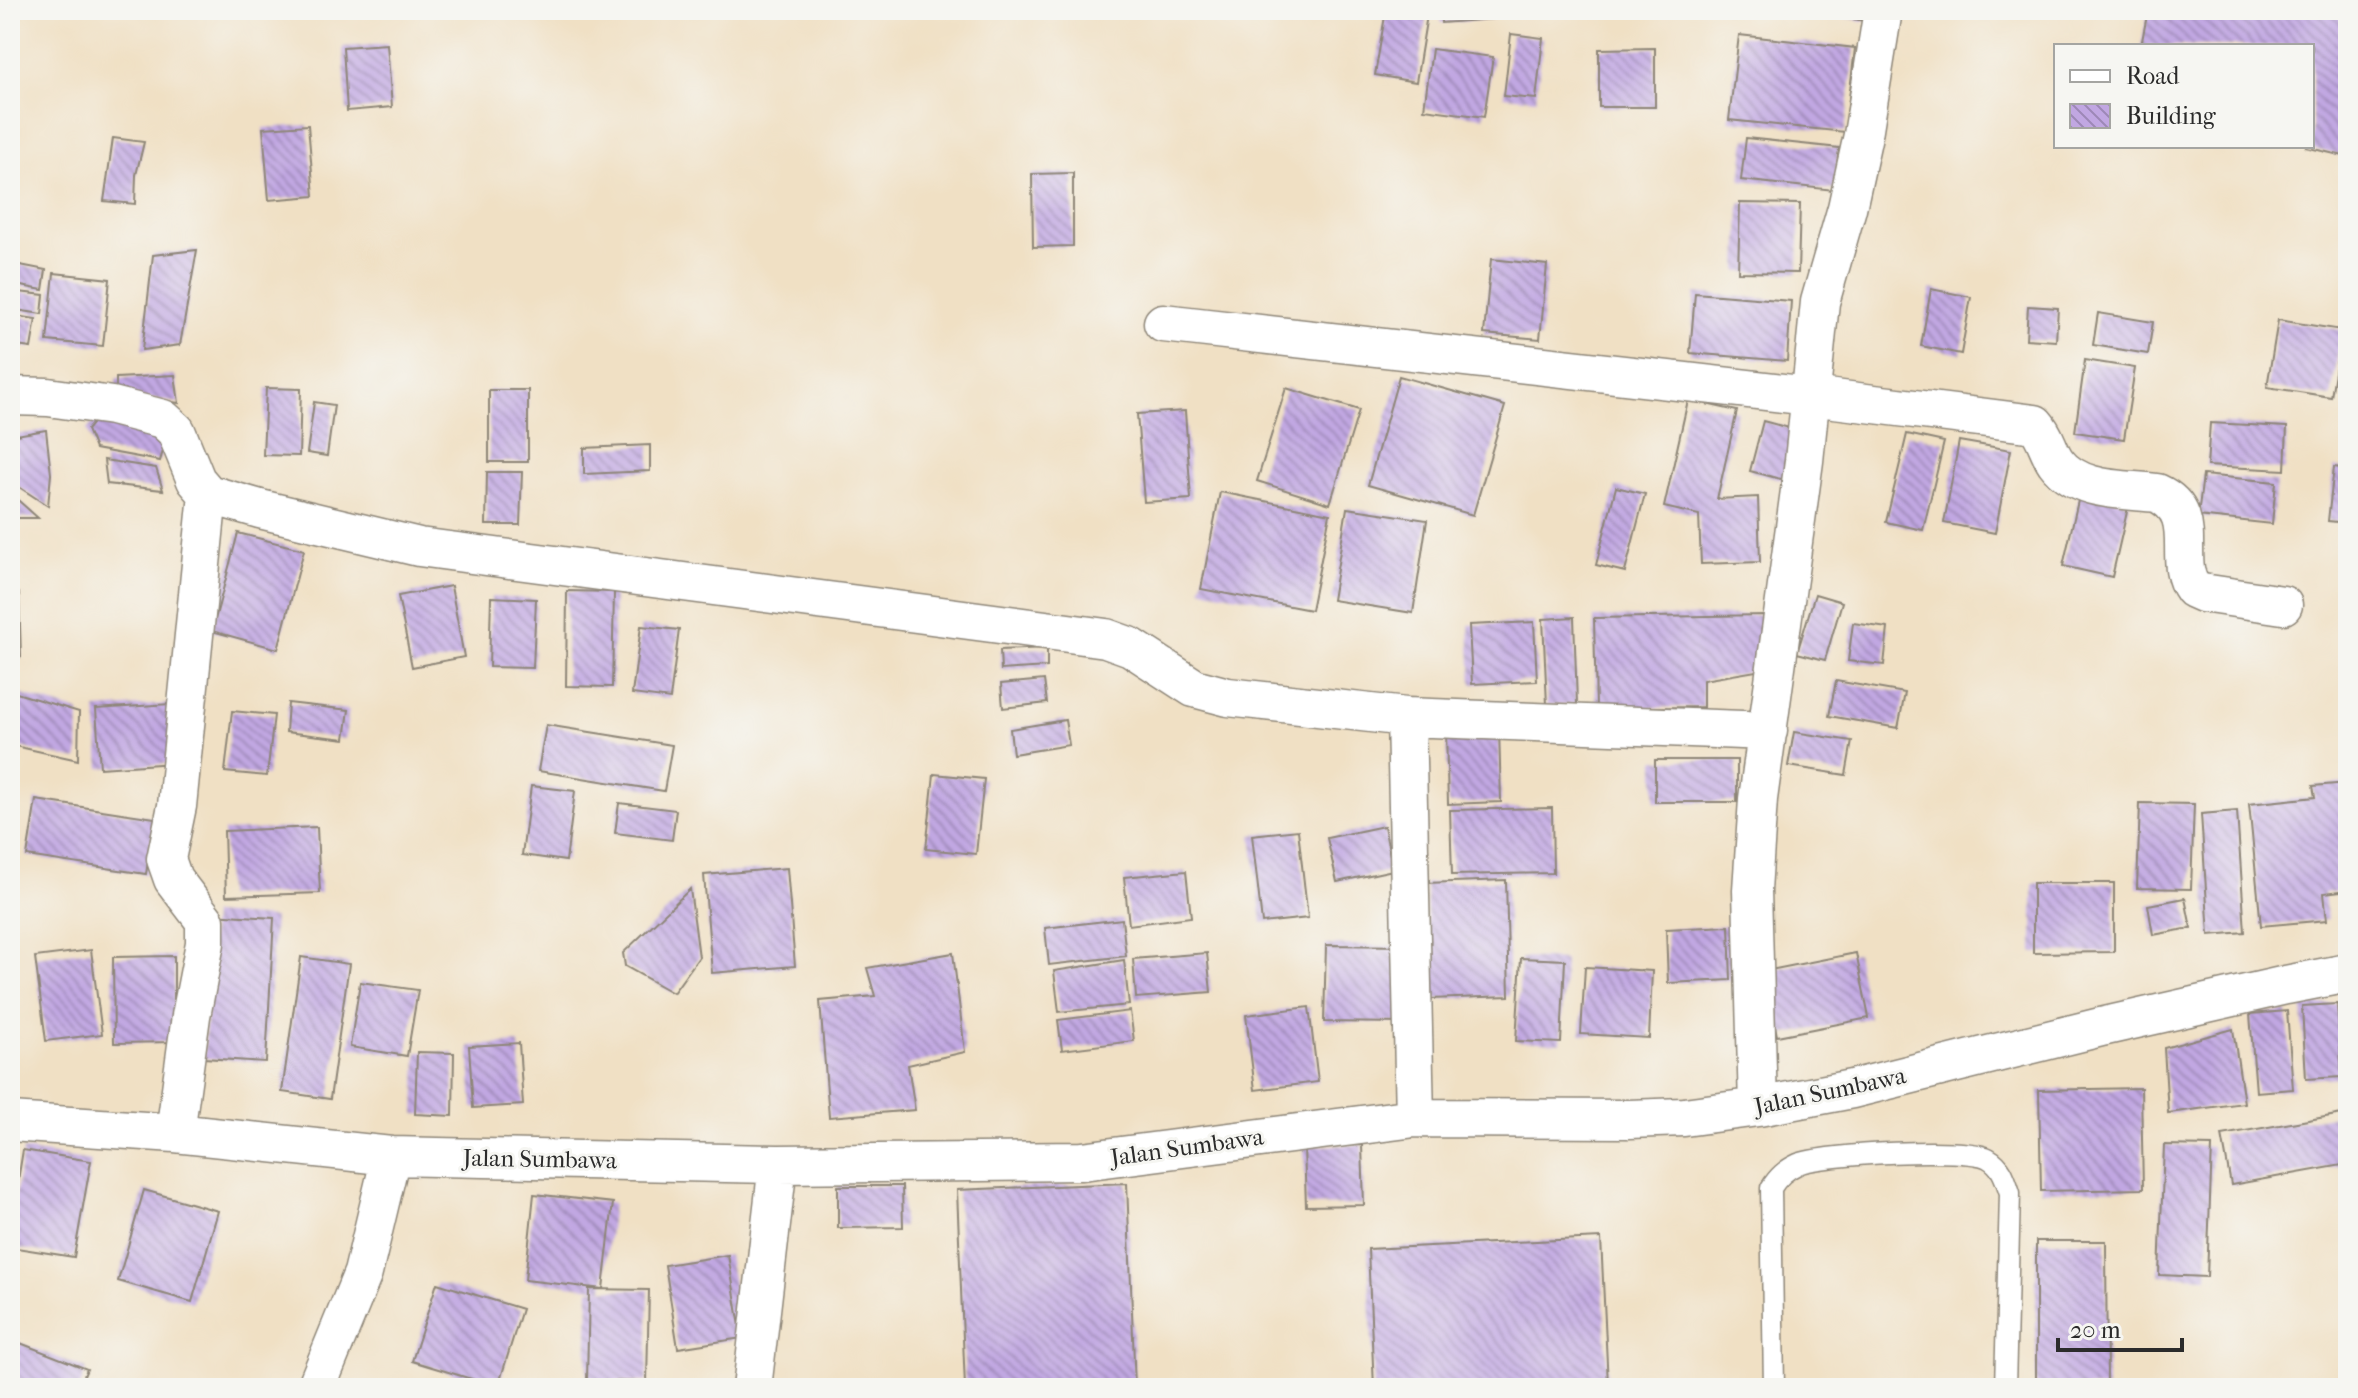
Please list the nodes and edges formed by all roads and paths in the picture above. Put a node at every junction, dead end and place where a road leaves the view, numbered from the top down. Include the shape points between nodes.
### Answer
1 (1883, 10) edge
2 (1163, 323) dead end
3 (10, 396) edge
4 (1810, 396) junction
5 (208, 494) junction
6 (2283, 605) dead end
7 (1406, 717) junction
8 (1768, 731) junction
9 (2348, 973) edge
10 (1758, 1107) junction
11 (1415, 1118) junction
12 (10, 1122) edge
13 (175, 1133) junction
14 (391, 1156) junction
15 (778, 1164) junction
16 (316, 1388) edge
17 (752, 1388) edge
18 (1774, 1388) edge
19 (2005, 1388) edge

1 - 4 street via 1863,135 1820,302
2 - 4 street
3 - 5 street via 112,406 163,419 176,431 196,480
4 - 6 street via 2035,424 2072,478 2157,493 2178,508 2193,589
4 - 8 street
5 - 7 street via 419,547 1106,638 1131,647 1194,688 1228,697
5 - 13 street via 177,806 166,859 173,879 205,921
7 - 8 street
7 - 11 street
8 - 10 street via 1752,890
9 - 10 street, Jalan Sumbawa
10 - 11 street, Jalan Sumbawa via 1629,1119
11 - 15 street, Jalan Sumbawa via 1082,1161
12 - 13 street, Jalan Sumbawa
13 - 14 street, Jalan Sumbawa
14 - 15 street, Jalan Sumbawa
14 - 16 street via 363,1273
15 - 17 street
18 - 19 lane via 1771,1188 1777,1177 1814,1160 1974,1153 1999,1165 2010,1193

